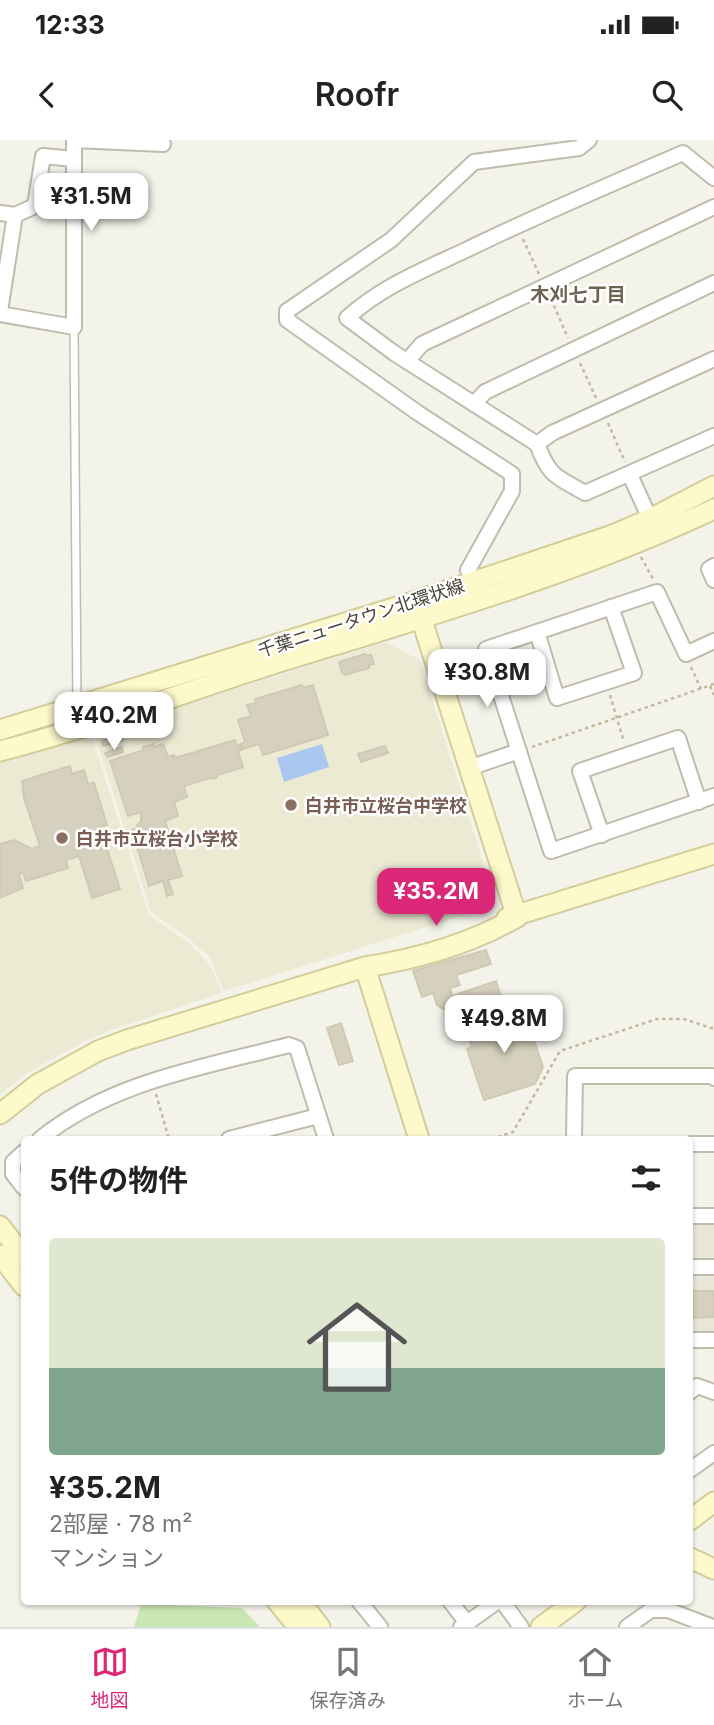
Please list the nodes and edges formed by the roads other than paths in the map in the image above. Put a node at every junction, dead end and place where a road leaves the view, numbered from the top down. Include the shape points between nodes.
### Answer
1 (589, 140) edge
2 (163, 144) dead end
3 (74, 159) junction
4 (714, 178) edge
5 (714, 207) edge
6 (0, 213) edge
7 (15, 215) junction
8 (714, 283) edge
9 (0, 312) edge
10 (74, 327) junction
11 (714, 359) edge
12 (407, 361) junction
13 (474, 404) junction
14 (714, 436) edge
15 (537, 444) junction
16 (630, 475) junction
17 (714, 486) edge
18 (714, 509) edge
19 (650, 519) junction
20 (714, 566) edge
21 (714, 580) edge
22 (472, 582) junction
23 (611, 607) junction
24 (419, 610) junction
25 (537, 632) junction
26 (714, 641) edge
27 (77, 707) junction
28 (0, 730) edge
29 (0, 751) edge
30 (519, 751) junction
31 (469, 768) junction
32 (714, 796) edge
33 (699, 802) junction
34 (602, 835) junction
35 (714, 854) edge
36 (517, 917) junction
37 (365, 968) junction
38 (714, 1079) edge
39 (0, 1114) edge
40 (318, 1116) junction
41 (44, 1136) edge
42 (241, 1136) edge
43 (325, 1136) edge
44 (418, 1136) edge
45 (574, 1136) edge
46 (714, 1143) edge
47 (693, 1144) edge
48 (21, 1155) edge
49 (21, 1184) edge
50 (693, 1216) edge
51 (714, 1216) edge
52 (0, 1226) edge
53 (21, 1253) edge
54 (0, 1255) edge
55 (693, 1267) edge
56 (714, 1267) edge
57 (21, 1282) edge
58 (693, 1340) edge
59 (714, 1340) edge
60 (693, 1389) edge
61 (714, 1392) edge
62 (714, 1453) edge
63 (693, 1469) edge
64 (714, 1503) edge
65 (693, 1518) edge
66 (693, 1559) edge
67 (714, 1569) edge
68 (280, 1605) edge
69 (303, 1605) edge
70 (362, 1605) edge
71 (452, 1605) edge
72 (494, 1605) edge
73 (503, 1605) edge
74 (571, 1605) edge
75 (464, 1625) edge
76 (298, 1627) edge
77 (320, 1627) edge
78 (380, 1627) edge
79 (522, 1627) edge
80 (541, 1627) edge
81 (627, 1627) edge
82 (712, 1627) edge

1 - 22 street via 579,148 474,162 391,240 287,311 287,320 512,474 512,491 468,570
2 - 3 street via 74,140
3 - 7 street via 43,156 34,206
3 - 10 street
4 - 12 street via 683,153 395,284 347,318
5 - 12 street via 422,344
6 - 7 street
7 - 9 street
8 - 13 street via 485,392
9 - 10 street
10 - 27 lane
11 - 15 street
12 - 13 street
13 - 15 street
14 - 16 street
15 - 16 street via 552,474 585,493
16 - 19 street
17 - 19 street, 千葉ニュータウン北環状線
18 - 24 street, 千葉ニュータウン北環状線 via 596,560
19 - 22 street, 千葉ニュータウン北環状線
20 - 21 street via 709,569
22 - 24 street, 千葉ニュータウン北環状線
23 - 25 street
23 - 25 street via 634,673 557,698
23 - 26 street via 657,592 686,654
24 - 27 street, 千葉ニュータウン北環状線
24 - 29 street, 千葉ニュータウン北環状線 via 134,712
24 - 31 street
25 - 30 street via 486,649
27 - 28 street, 千葉ニュータウン北環状線
30 - 31 street
30 - 34 street via 551,851
31 - 36 street
32 - 33 street
33 - 34 street
33 - 34 street via 678,738 580,771
35 - 36 street
36 - 37 street via 489,920 389,953
37 - 39 street via 98,1051 38,1084
37 - 44 street
38 - 45 street via 575,1076
40 - 41 street via 297,1048 289,1045 152,1081 90,1105
40 - 42 street
40 - 43 street
46 - 47 street
48 - 49 street via 13,1162 13,1174
50 - 51 street
52 - 53 street
54 - 57 street
55 - 56 street
58 - 59 street
60 - 61 street via 697,1386
62 - 63 street
64 - 65 street
66 - 67 street
68 - 76 street
69 - 77 street
70 - 78 street
71 - 75 street
72 - 75 street
73 - 79 street
74 - 80 street
81 - 82 street via 651,1610 668,1610

